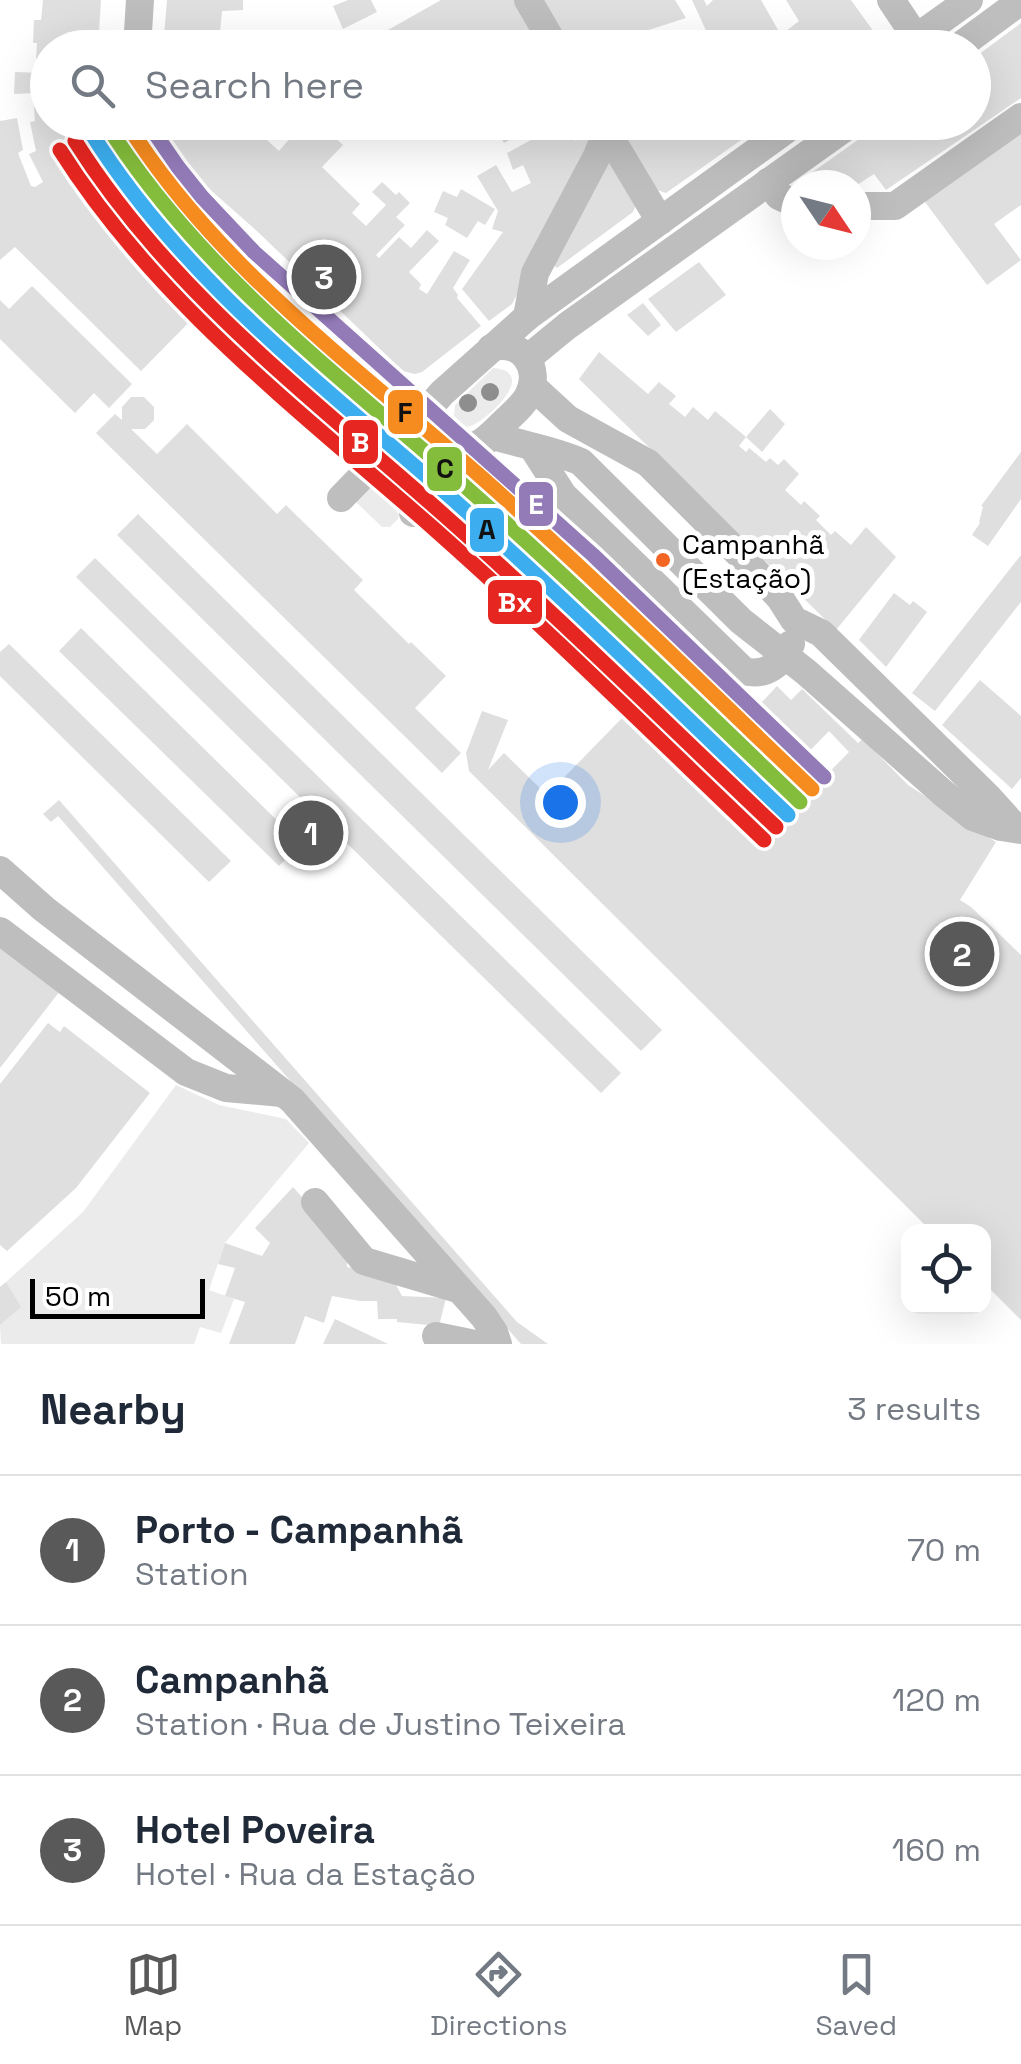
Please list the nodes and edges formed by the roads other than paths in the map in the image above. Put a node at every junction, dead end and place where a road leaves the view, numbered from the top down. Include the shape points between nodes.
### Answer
1 (140, 0) edge
2 (528, 0) edge
3 (891, 0) edge
4 (969, 0) edge
5 (1021, 1) edge
6 (138, 30) edge
7 (546, 30) edge
8 (907, 30) edge
9 (932, 30) edge
10 (982, 30) edge
11 (1021, 117) edge
12 (991, 138) edge
13 (136, 140) edge
14 (601, 140) edge
15 (612, 140) edge
16 (772, 140) edge
17 (828, 140) edge
18 (988, 140) edge
19 (768, 182) junction
20 (781, 197) edge
21 (871, 206) edge
22 (660, 221) junction
23 (527, 317) junction
24 (326, 335) junction
25 (491, 348) junction
26 (528, 358) junction
27 (532, 386) junction
28 (427, 417) junction
29 (489, 438) junction
30 (392, 443) junction
31 (533, 448) junction
32 (342, 498) dead end
33 (413, 513) dead end
34 (711, 591) junction
35 (794, 620) junction
36 (714, 643) junction
37 (786, 656) junction
38 (1018, 829) edge
39 (3, 881) edge
40 (0, 931) edge
41 (282, 1092) junction
42 (315, 1202) dead end
43 (459, 1289) junction
44 (436, 1336) dead end
45 (475, 1344) edge
46 (498, 1344) edge

1 - 6 street
2 - 7 street
3 - 8 street
4 - 9 street
5 - 10 street
11 - 12 street
13 - 24 street via 150,170
14 - 23 street via 535,273
15 - 22 street
16 - 22 street
17 - 19 street
18 - 21 street via 895,206
19 - 20 street
19 - 26 street
22 - 23 street
23 - 25 street
24 - 28 street
24 - 30 street via 330,364 388,423
25 - 26 street via 512,347
25 - 28 street via 442,392
26 - 27 street
27 - 29 street
27 - 35 street via 568,419 648,463
28 - 29 street via 458,445 475,447
28 - 30 street
29 - 31 street
29 - 33 street
30 - 32 street
31 - 34 street via 580,462
31 - 36 street via 563,495
34 - 36 street
34 - 37 street
35 - 37 street
35 - 38 street via 820,633
36 - 37 street via 754,673
37 - 38 street via 973,818
39 - 41 street
40 - 41 street via 200,1080
41 - 43 street
42 - 43 street via 364,1261
43 - 46 street via 490,1324
44 - 45 street

